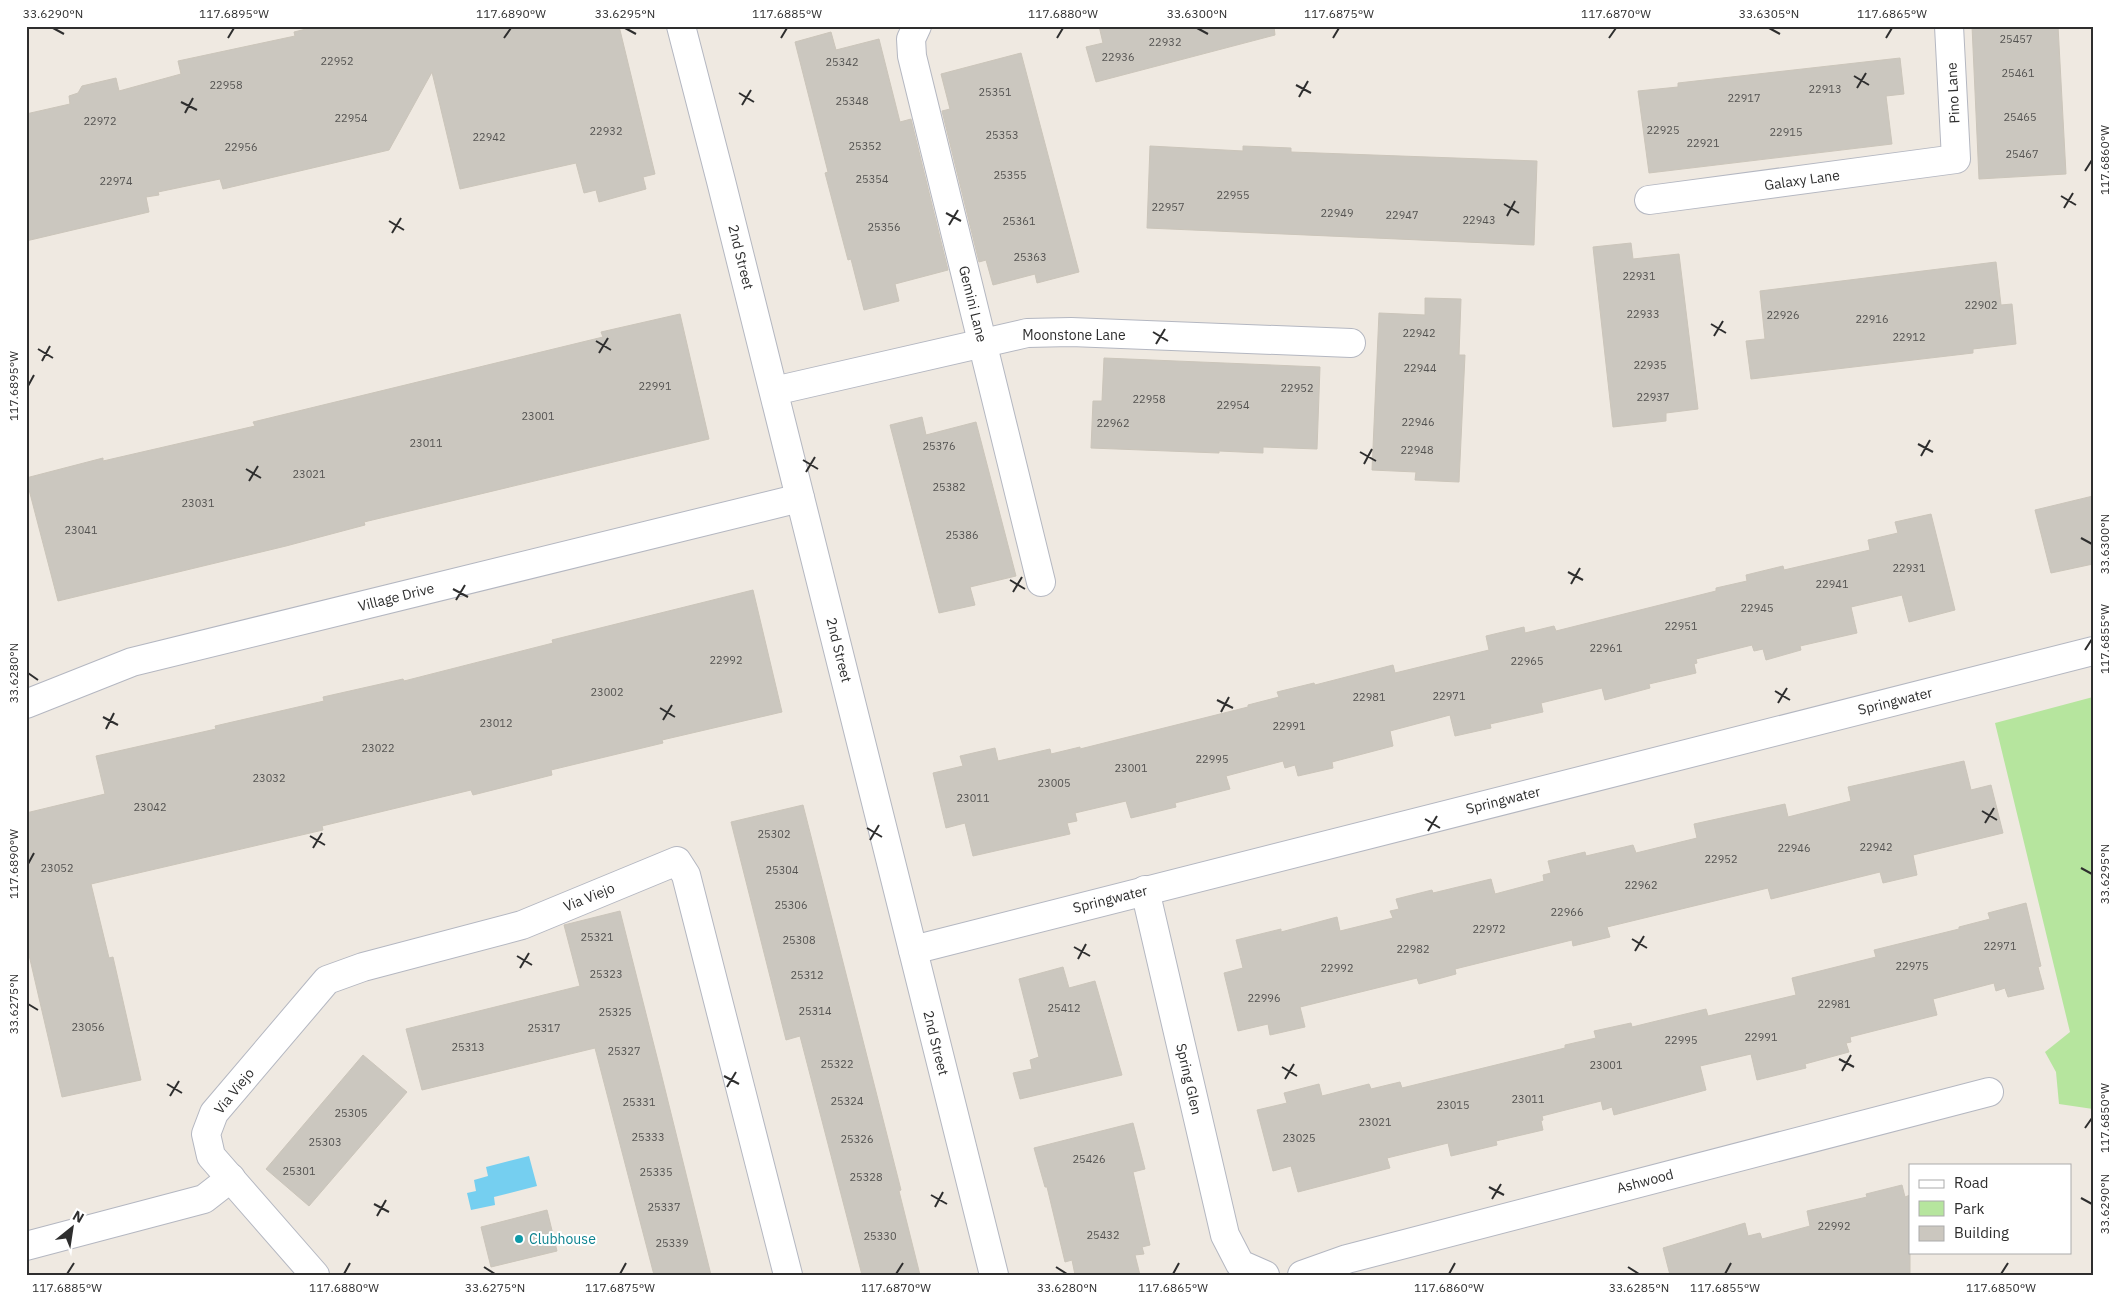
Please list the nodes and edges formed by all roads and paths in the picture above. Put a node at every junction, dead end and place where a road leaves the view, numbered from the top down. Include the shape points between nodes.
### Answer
1 (681, 26) edge
2 (917, 26) edge
3 (1949, 26) edge
4 (1956, 159) joint
5 (1649, 200) dead end
6 (982, 342) junction
7 (1350, 343) dead end
8 (774, 392) junction
9 (800, 498) junction
10 (1041, 582) dead end
11 (2093, 651) edge
12 (26, 704) edge
13 (1145, 890) junction
14 (913, 950) junction
15 (1988, 1092) dead end
16 (230, 1178) junction
17 (26, 1246) edge
18 (1252, 1270) edge
19 (314, 1275) edge
20 (788, 1275) edge
21 (994, 1275) edge
22 (1302, 1275) edge

1 - 8 street, 2nd Street
2 - 6 street, Gemini Lane via 911,40 912,56
3 - 4 street, Pino Lane
4 - 5 street, Galaxy Lane
6 - 7 street, Moonstone Lane via 1027,333 1071,332
6 - 8 street, Moonstone Lane
6 - 10 street, Gemini Lane
8 - 9 street, 2nd Street
9 - 12 street, Village Drive via 132,662
9 - 14 street, 2nd Street
11 - 13 street, Springwater
13 - 14 street, Springwater
13 - 18 street, Spring Glen via 1225,1235
14 - 21 street, 2nd Street
15 - 22 street, Ashwood via 1347,1259
16 - 17 street via 204,1199
16 - 19 street, Via Viejo
16 - 20 street, Via Viejo via 211,1156 206,1134 214,1113 327,980 362,967 522,925 677,861 686,875

